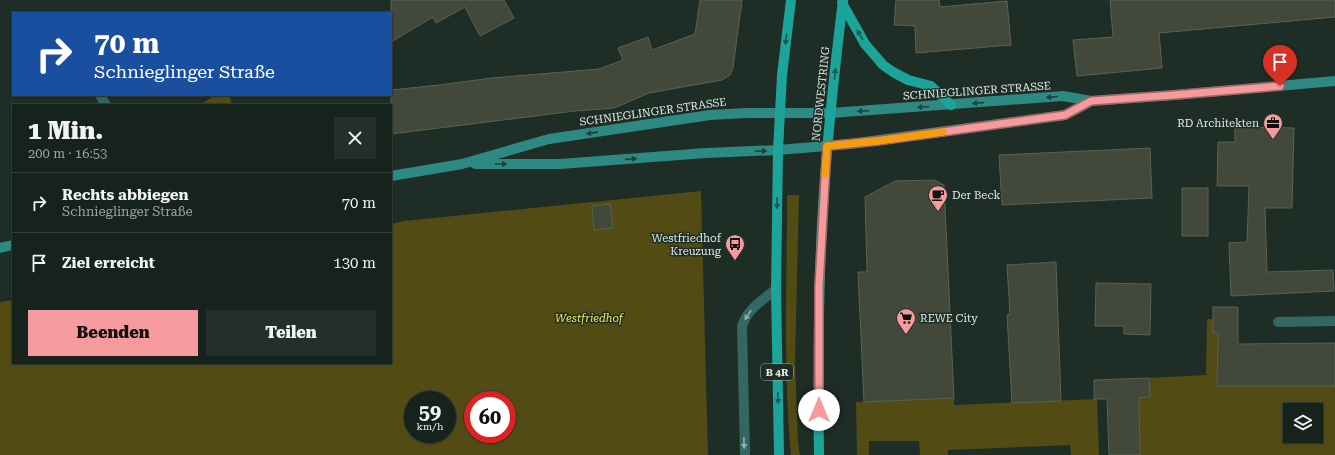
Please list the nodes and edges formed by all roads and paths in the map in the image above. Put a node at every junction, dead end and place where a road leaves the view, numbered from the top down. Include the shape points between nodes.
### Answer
1 (791, 0) edge
2 (843, 2) edge
3 (1335, 81) edge
4 (1091, 101) junction
5 (952, 105) junction
6 (779, 113) junction
7 (831, 113) junction
8 (827, 146) junction
9 (778, 150) junction
10 (462, 164) junction
11 (392, 176) edge
12 (12, 245) edge
13 (0, 248) edge
14 (776, 289) junction
15 (1335, 321) edge
16 (1278, 322) dead end
17 (744, 455) edge
18 (779, 455) edge
19 (820, 455) edge

1 -> 6 main road, B 4R
5 -> 2 main road via 931,86 908,80 883,65 865,44
7 -> 2 main road, NORDWESTRING
3 - 4 main road, SCHNIEGLINGER STRASSE
4 -> 5 main road, SCHNIEGLINGER STRASSE via 1063,96
4 - 8 main road, SCHNIEGLINGER STRASSE via 1065,115
5 -> 7 main road, SCHNIEGLINGER STRASSE
6 - 7 main road, SCHNIEGLINGER STRASSE
6 - 9 main road, B 4R
6 -> 10 main road, SCHNIEGLINGER STRASSE via 710,115 554,138
7 - 8 main road, NORDWESTRING
8 - 9 main road, SCHNIEGLINGER STRASSE
8 - 19 main road, NORDWESTRING via 819,286
10 -> 9 main road, SCHNIEGLINGER STRASSE via 560,164
9 -> 14 main road, B 4R
10 - 11 main road, SCHNIEGLINGER STRASSE
12 - 13 main road
14 -> 17 lane via 749,310 742,326
14 -> 18 main road, B 4R
15 - 16 lane

